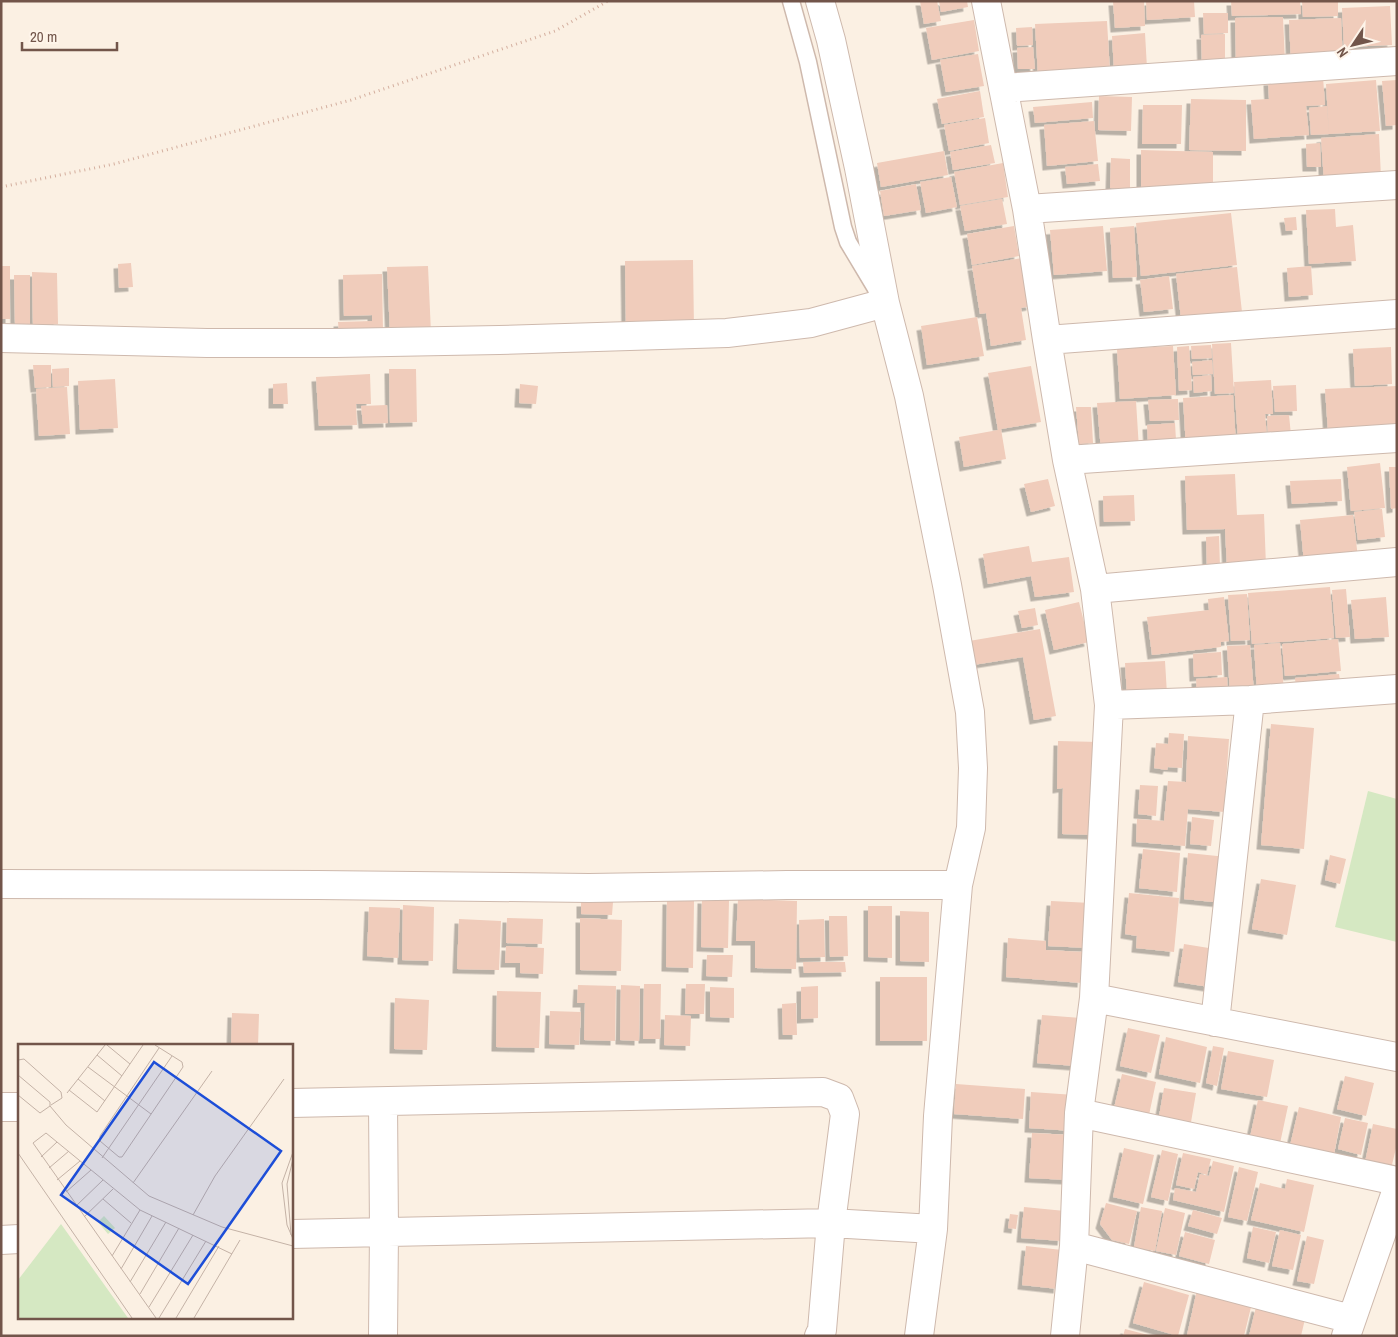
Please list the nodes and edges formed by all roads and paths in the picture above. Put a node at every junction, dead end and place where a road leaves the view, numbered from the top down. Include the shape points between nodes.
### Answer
1 (608, 1) edge
2 (790, 1) edge
3 (820, 1) edge
4 (986, 1) edge
5 (1397, 61) edge
6 (1003, 88) junction
7 (1397, 185) edge
8 (1, 187) edge
9 (1028, 209) junction
10 (885, 303) junction
11 (1397, 314) edge
12 (1, 338) edge
13 (1047, 340) junction
14 (1397, 438) edge
15 (1067, 460) junction
16 (1397, 562) edge
17 (1095, 589) junction
18 (1397, 689) edge
19 (1250, 700) junction
20 (1109, 705) junction
21 (1, 884) edge
22 (958, 885) junction
23 (1094, 998) junction
24 (1215, 1022) junction
25 (1397, 1057) edge
26 (383, 1102) junction
27 (292, 1103) edge
28 (1, 1107) edge
29 (18, 1107) edge
30 (1079, 1114) junction
31 (1397, 1180) edge
32 (1397, 1189) edge
33 (831, 1223) junction
34 (933, 1229) junction
35 (384, 1232) junction
36 (292, 1234) edge
37 (18, 1239) edge
38 (1, 1240) edge
39 (1074, 1246) junction
40 (1348, 1327) edge
41 (383, 1336) edge
42 (819, 1336) edge
43 (919, 1336) edge
44 (1065, 1336) edge

1 - 8 path via 555,31 351,100 114,164
2 - 10 lane via 808,62 843,227 848,242
3 - 10 street via 832,40
4 - 6 street
5 - 6 street
6 - 9 street
7 - 9 street
9 - 13 street
10 - 12 street via 811,323 728,333 336,343
10 - 22 street via 909,396 970,712 973,768 971,828
11 - 13 street
13 - 15 street
14 - 15 street
15 - 17 street
16 - 17 street
17 - 20 street
18 - 19 street
19 - 20 street
19 - 24 street
20 - 23 street
21 - 22 street via 589,888
22 - 34 street via 938,1116
23 - 24 street
23 - 30 street
24 - 25 street
26 - 27 street
26 - 33 street via 822,1092 839,1098 845,1114
26 - 35 street
28 - 29 street
30 - 31 street
30 - 39 street
32 - 40 street
33 - 34 street
33 - 35 street
33 - 42 street
34 - 43 street
35 - 36 street
35 - 41 street
37 - 38 street
39 - 40 street
39 - 44 street

